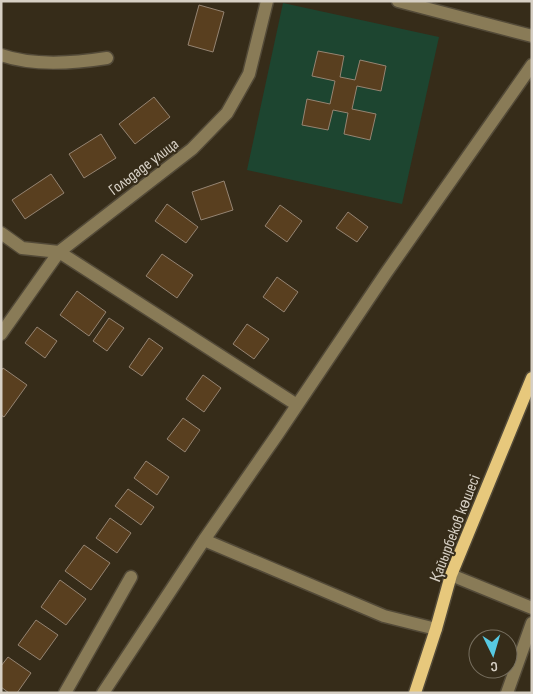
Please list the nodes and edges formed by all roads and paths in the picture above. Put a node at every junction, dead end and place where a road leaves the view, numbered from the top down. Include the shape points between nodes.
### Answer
1 (267, 1) edge
2 (398, 1) edge
3 (532, 36) edge
4 (1, 55) edge
5 (107, 58) dead end
6 (532, 65) edge
7 (1, 233) edge
8 (59, 252) junction
9 (1, 334) edge
10 (532, 378) edge
11 (297, 405) junction
12 (204, 540) junction
13 (451, 575) junction
14 (131, 577) dead end
15 (532, 608) edge
16 (532, 623) edge
17 (436, 629) junction
18 (68, 692) edge
19 (103, 693) edge
20 (415, 693) edge
21 (507, 693) edge

1 - 8 street, Гольдаде улица via 249,74 227,113 192,149
2 - 3 street
4 - 5 street via 14,59 75,63
6 - 11 street
7 - 8 street via 22,248
8 - 9 street, Гольдаде улица
8 - 11 street
10 - 13 main road, Қайырбеков көшесі
11 - 12 street
12 - 17 street via 384,616
12 - 19 street
13 - 15 street
13 - 17 main road, Қайырбеков көшесі
14 - 18 street
16 - 21 street
17 - 20 main road, Қайырбеков көшесі

